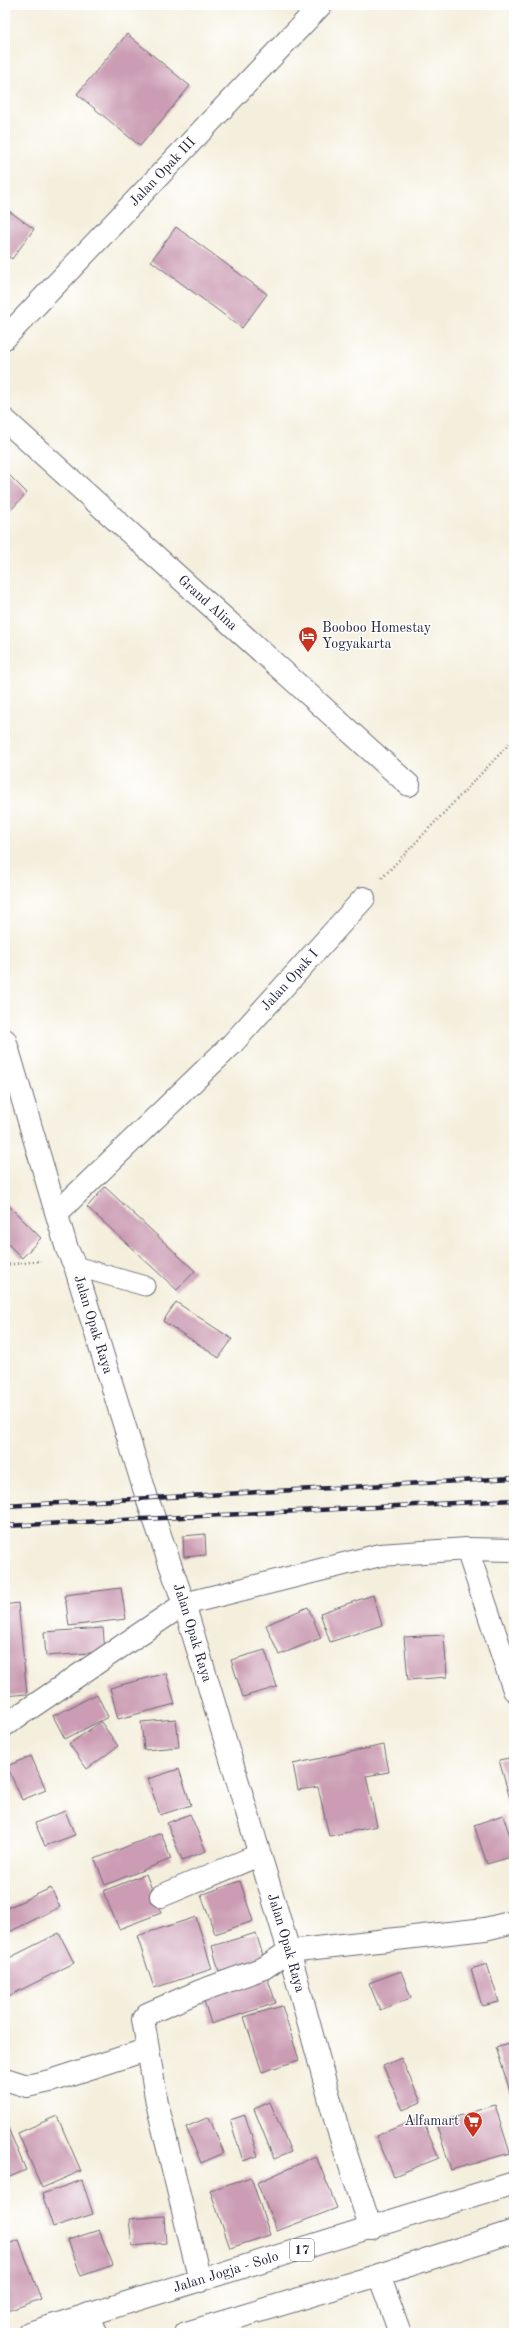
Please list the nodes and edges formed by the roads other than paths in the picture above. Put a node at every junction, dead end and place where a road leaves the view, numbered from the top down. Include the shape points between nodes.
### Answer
1 (321, 5) edge
2 (5, 338) edge
3 (5, 420) edge
4 (409, 785) dead end
5 (364, 898) road end
6 (5, 1040) edge
7 (58, 1212) junction
8 (71, 1258) junction
9 (145, 1286) dead end
10 (467, 1549) junction
11 (514, 1550) edge
12 (184, 1604) junction
13 (514, 1690) edge
14 (5, 1725) edge
15 (259, 1855) junction
16 (161, 1896) dead end
17 (514, 1922) edge
18 (289, 1951) junction
19 (146, 2050) junction
20 (5, 2079) edge
21 (514, 2183) edge
22 (370, 2229) junction
23 (514, 2231) edge
24 (379, 2275) junction
25 (200, 2281) junction
26 (92, 2324) edge
27 (29, 2333) edge
28 (186, 2333) edge
29 (400, 2333) edge

1 - 2 main road, Jalan Opak III
3 - 4 main road, Grand Alina
5 - 7 main road, Jalan Opak I via 232,1044
6 - 7 main road, Jalan Opak Raya
7 - 8 main road, Jalan Opak Raya
8 - 9 lane
8 - 12 main road, Jalan Opak Raya
10 - 11 main road
10 - 12 main road via 380,1555
10 - 13 main road
12 - 14 main road
12 - 15 main road, Jalan Opak Raya
15 - 16 main road
15 - 18 main road, Jalan Opak Raya
17 - 18 main road via 485,1928
18 - 19 main road via 264,1968 200,1991 147,2014 143,2019
18 - 22 main road, Jalan Opak Raya via 337,2126
19 - 20 main road via 27,2086
19 - 25 main road via 170,2162
21 - 22 main road, Jalan Jogja - Solo / 17
22 - 25 main road, Jalan Jogja - Solo / 17
23 - 24 main road
24 - 28 main road
24 - 29 main road
25 - 26 main road, Jalan Jogja - Solo / 17
26 - 27 main road, Jalan Jogja - Solo / 17

